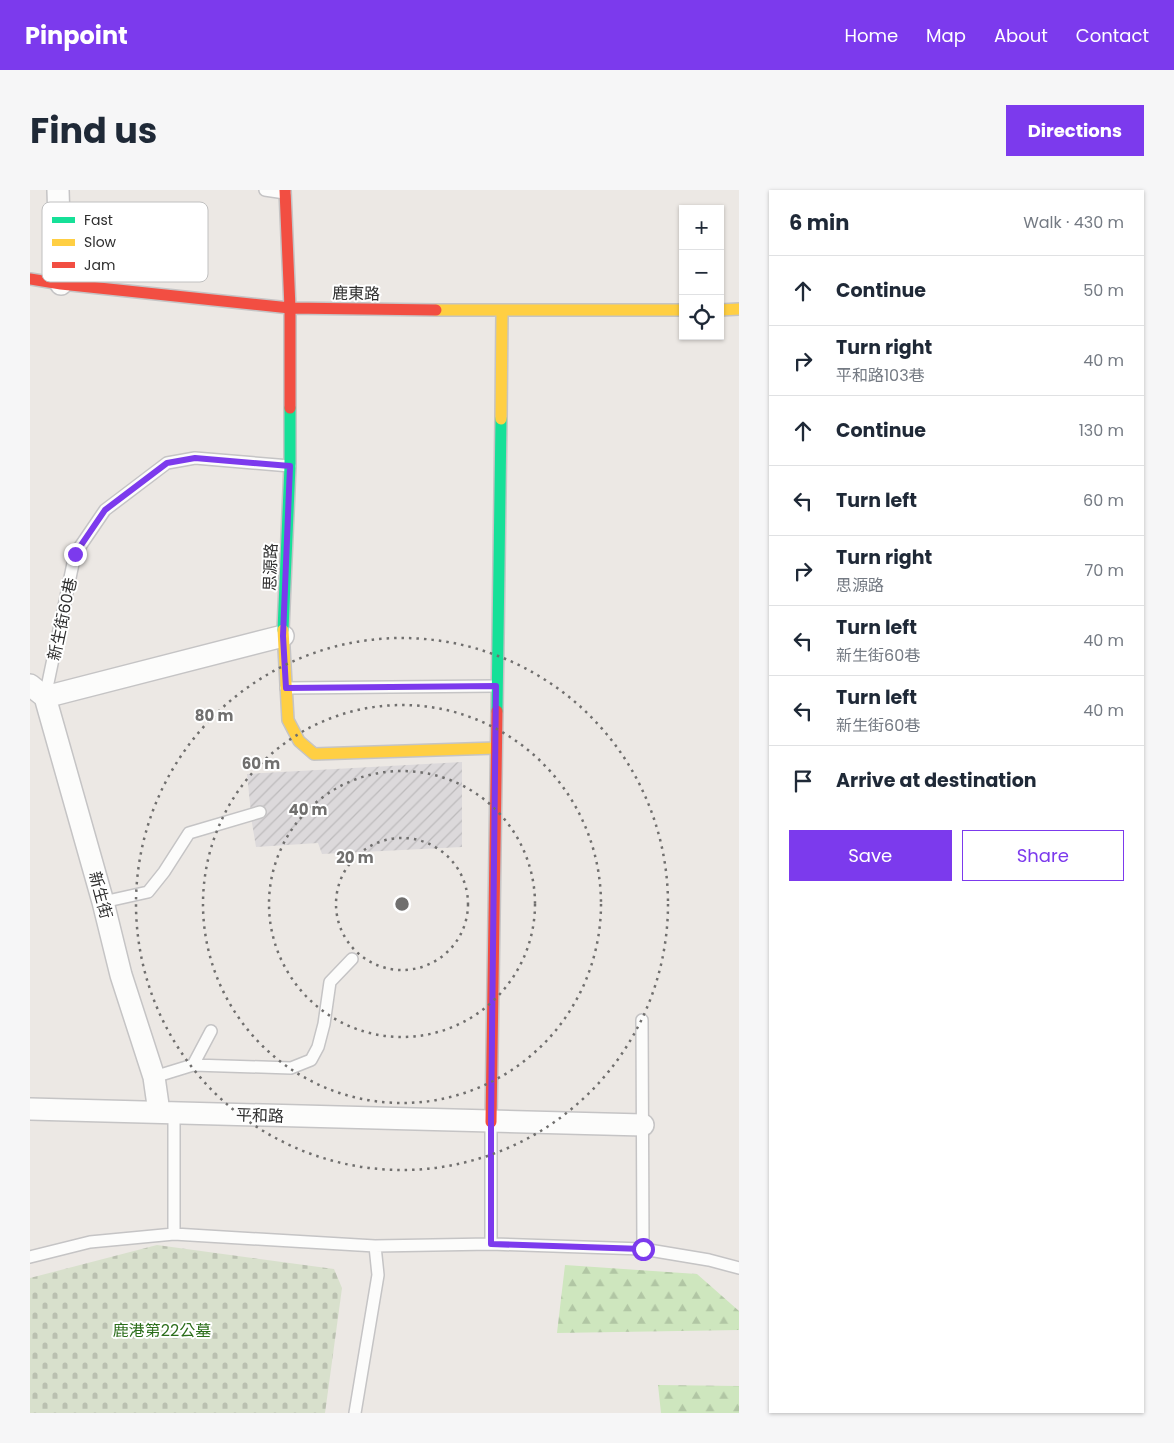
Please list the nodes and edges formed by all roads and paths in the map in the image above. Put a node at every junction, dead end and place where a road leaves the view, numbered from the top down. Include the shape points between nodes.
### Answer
1 (265, 190) edge
2 (285, 191) edge
3 (49, 282) edge
4 (61, 284) joint
5 (290, 308) junction
6 (679, 310) edge
7 (724, 310) edge
8 (739, 310) edge
9 (502, 311) junction
10 (290, 466) junction
11 (283, 636) junction
12 (496, 686) junction
13 (286, 688) junction
14 (38, 691) edge
15 (496, 748) junction
16 (260, 812) dead end
17 (103, 902) junction
18 (352, 959) dead end
19 (642, 1020) dead end
20 (210, 1031) dead end
21 (193, 1065) junction
22 (154, 1077) junction
23 (30, 1109) edge
24 (166, 1112) junction
25 (491, 1122) junction
26 (643, 1125) junction
27 (174, 1234) junction
28 (491, 1244) junction
29 (375, 1246) junction
30 (643, 1249) junction
31 (30, 1257) edge
32 (739, 1268) edge
33 (355, 1413) edge

1 - 2 lane
2 - 5 street, 思源路
3 - 4 street, 鹿東路
4 - 5 street, 鹿東路
5 - 9 street, 鹿東路
5 - 10 street, 思源路
6 - 9 street, 鹿東路
7 - 8 street
9 - 12 street
10 - 11 street, 思源路
10 - 14 lane, 新生街60巷 via 195,458 167,463 105,510 75,554
11 - 13 street, 思源路
11 - 14 street
12 - 13 lane
12 - 15 street
13 - 15 street, 思源路 via 288,720 299,742 314,754
14 - 17 street, 新生街
15 - 25 street
16 - 17 lane via 189,833 148,892
17 - 22 street, 新生街 via 121,975
18 - 21 lane via 330,982 324,1024 311,1060 291,1068
19 - 26 lane
20 - 21 lane
21 - 22 lane
22 - 24 street, 新生街
23 - 24 street, 平和路
24 - 25 street, 平和路
24 - 27 lane
25 - 26 street, 平和路
25 - 28 lane
26 - 30 lane
27 - 29 lane
27 - 31 lane via 90,1242
28 - 29 lane
28 - 30 lane
29 - 33 lane via 378,1275
30 - 32 lane

